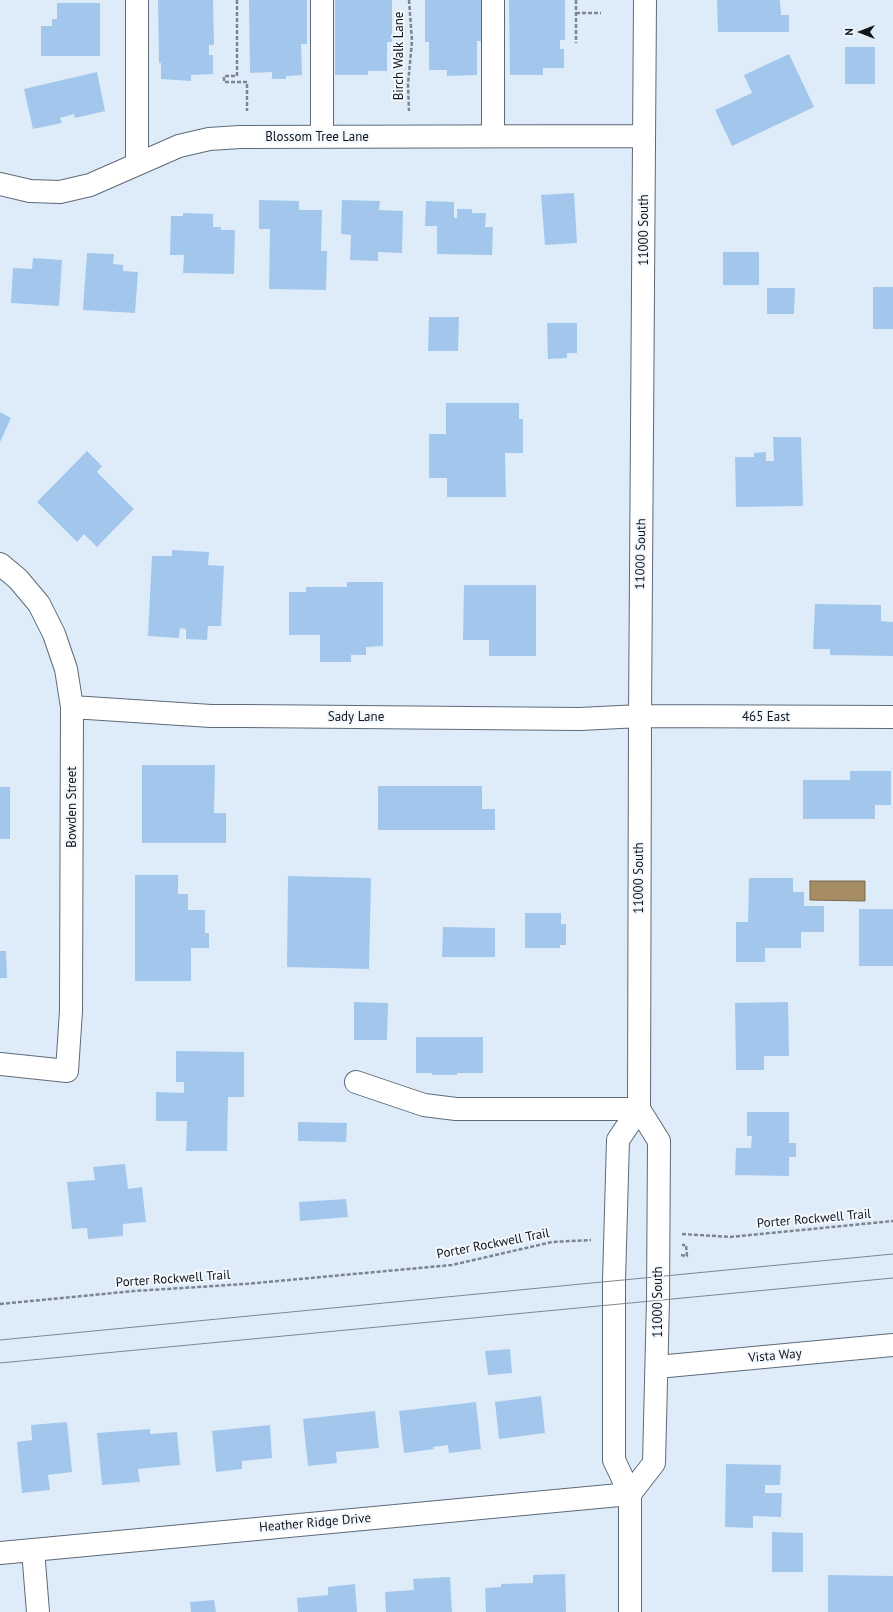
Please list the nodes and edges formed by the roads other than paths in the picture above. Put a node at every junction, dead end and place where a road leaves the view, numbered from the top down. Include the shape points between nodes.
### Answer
1 (137, 0) edge
2 (322, 0) edge
3 (493, 0) edge
4 (645, 0) edge
5 (493, 136) junction
6 (644, 136) junction
7 (322, 137) junction
8 (137, 164) junction
9 (0, 184) edge
10 (0, 564) edge
11 (72, 707) junction
12 (640, 716) junction
13 (893, 718) edge
14 (0, 1064) edge
15 (356, 1082) dead end
16 (639, 1108) junction
17 (893, 1345) edge
18 (658, 1367) junction
19 (630, 1494) junction
20 (33, 1550) junction
21 (0, 1553) edge
22 (38, 1612) edge
23 (630, 1612) edge

1 - 8 street
2 - 7 street
3 - 5 street
4 - 6 street, 11000 South
5 - 6 street, Blossom Tree Lane
5 - 7 street, Blossom Tree Lane
6 - 12 street, 11000 South
7 - 8 street, Blossom Tree Lane via 209,139 179,146
8 - 9 street, Blossom Tree Lane via 90,185 60,192 30,191
10 - 11 street, Bowden Street via 18,579 39,604 54,634 66,669
11 - 12 street, Sady Lane via 238,716 580,719
11 - 14 street, Bowden Street via 71,1011 67,1071
12 - 13 street, 465 East
12 - 16 street, 11000 South
15 - 16 street via 424,1105 456,1110
16 - 18 street, 11000 South via 659,1141
16 - 19 street via 618,1140 614,1460
17 - 18 street, Vista Way
18 - 19 street, 11000 South via 654,1463
19 - 20 street, Heather Ridge Drive
19 - 23 street
20 - 21 street, Heather Ridge Drive
20 - 22 street

